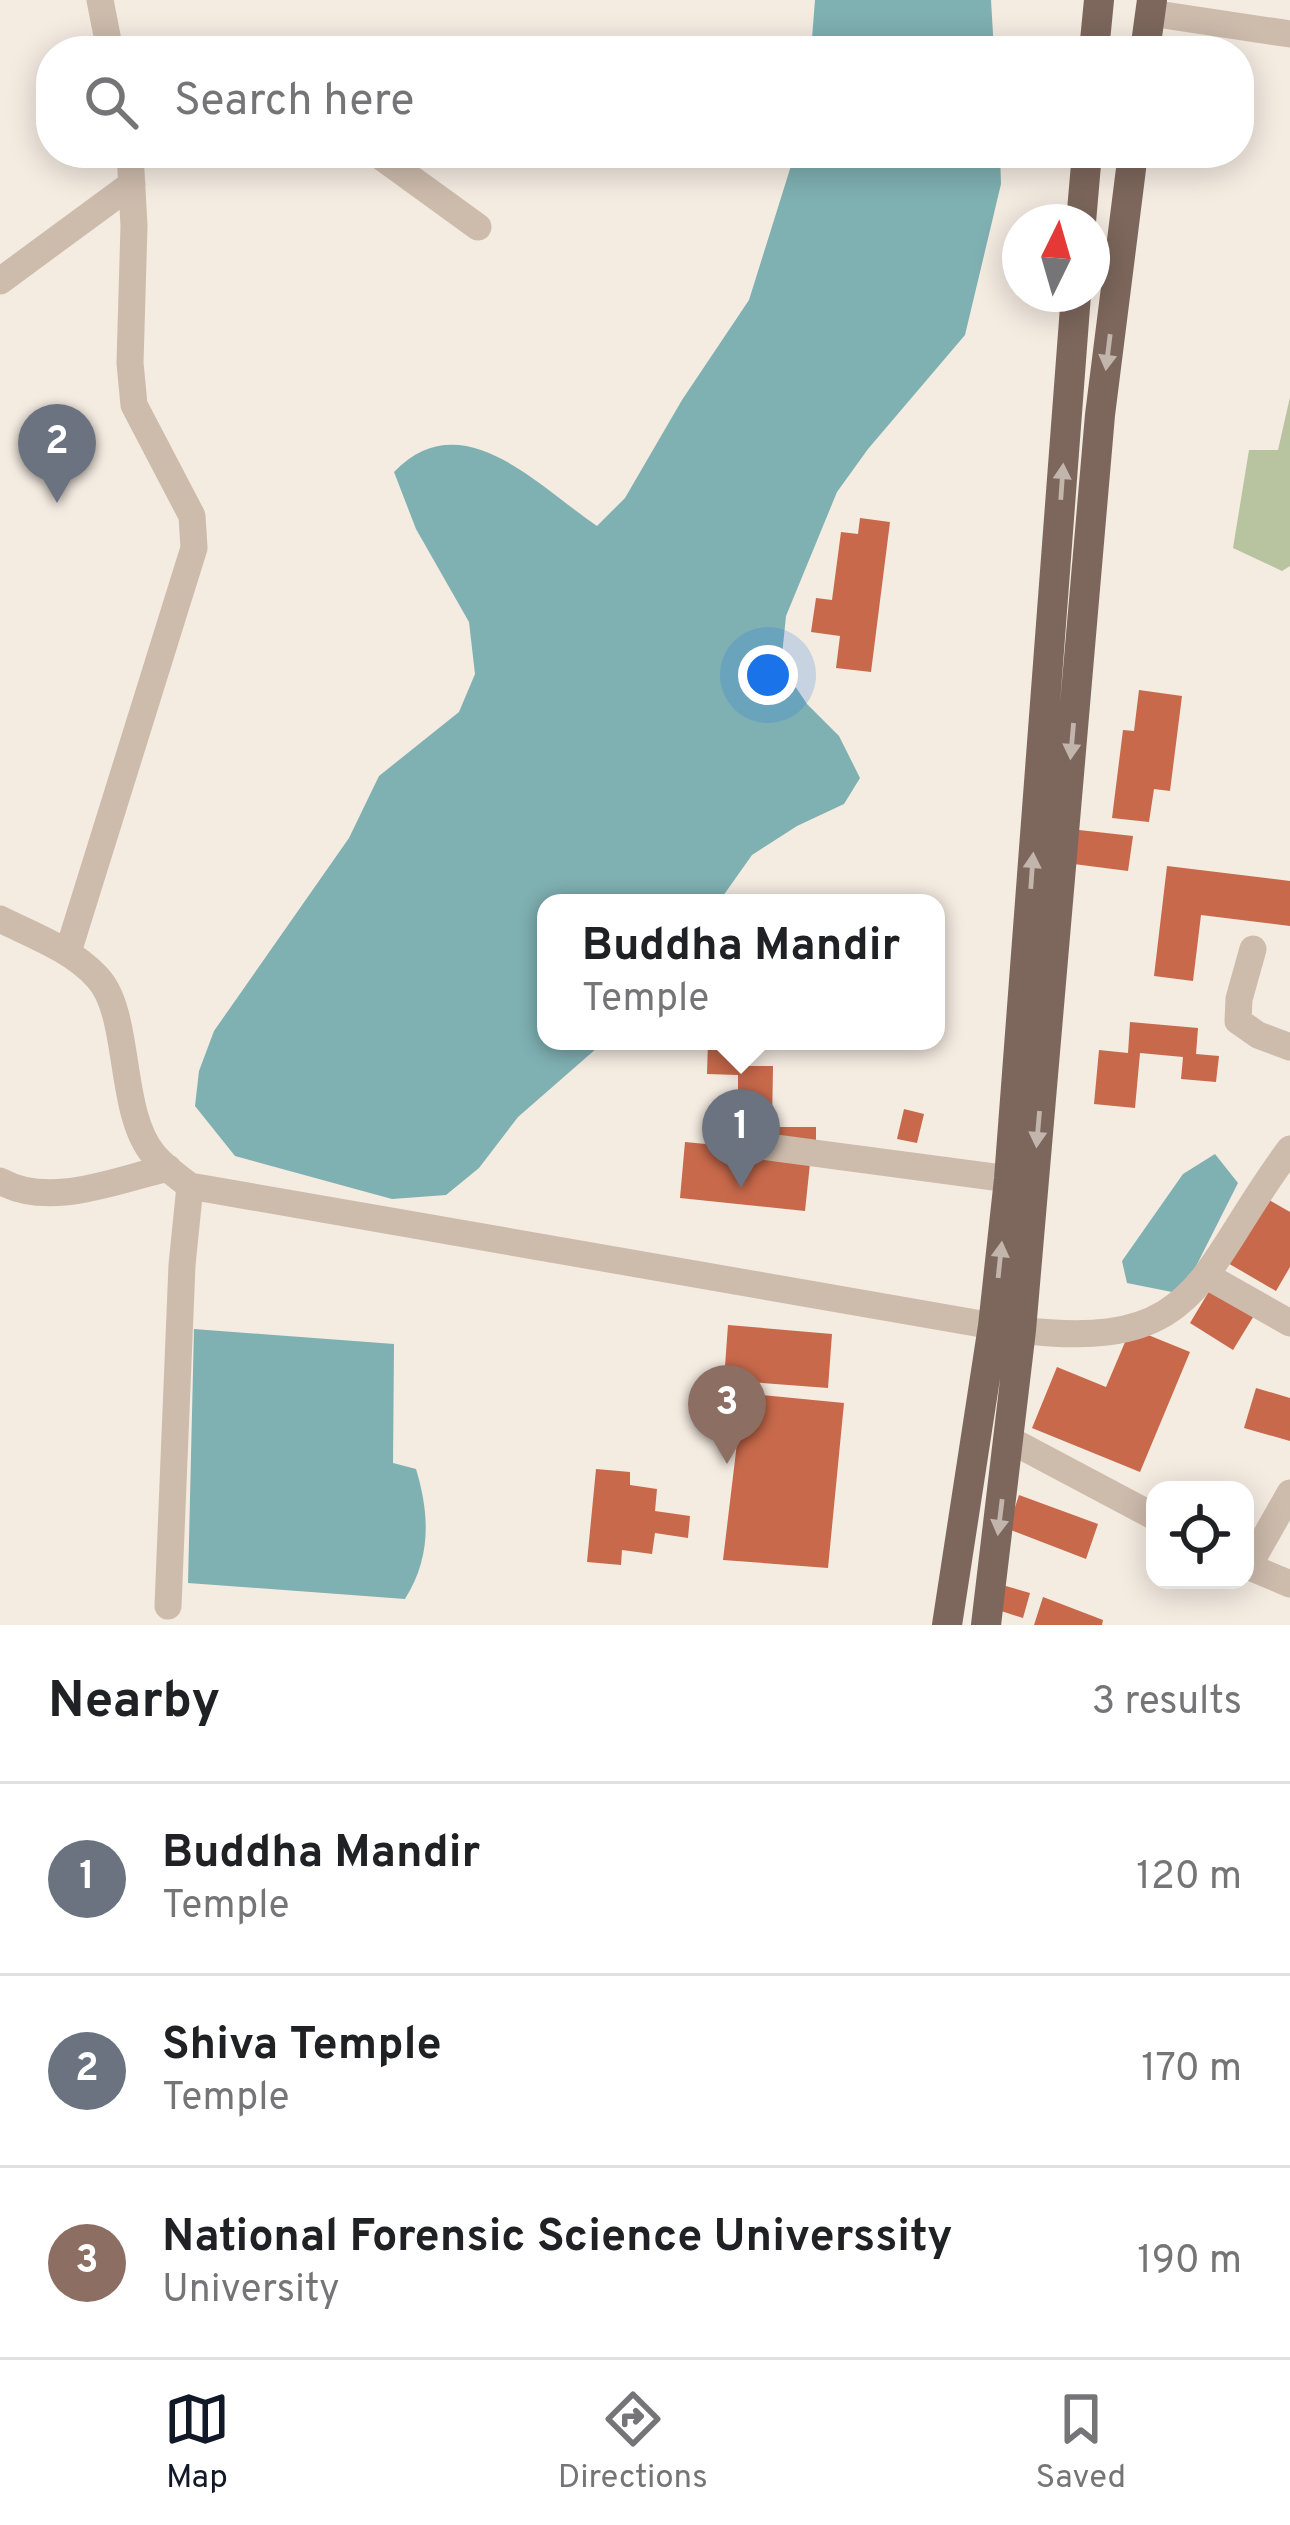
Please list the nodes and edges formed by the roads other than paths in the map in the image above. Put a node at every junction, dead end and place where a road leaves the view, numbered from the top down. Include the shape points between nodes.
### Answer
1 (100, 0) edge
2 (1099, 0) edge
3 (1151, 6) edge
4 (1290, 34) edge
5 (107, 36) edge
6 (1095, 36) edge
7 (1147, 36) edge
8 (131, 168) edge
9 (397, 168) edge
10 (1086, 168) edge
11 (1130, 168) edge
12 (132, 184) junction
13 (1083, 204) edge
14 (478, 227) dead end
15 (0, 281) edge
16 (1075, 312) edge
17 (0, 920) edge
18 (1253, 949) dead end
19 (68, 952) junction
20 (1290, 1047) edge
21 (746, 1144) dead end
22 (1290, 1149) edge
23 (179, 1177) junction
24 (1009, 1180) junction
25 (0, 1181) edge
26 (1207, 1276) junction
27 (1290, 1324) edge
28 (1007, 1328) junction
29 (1010, 1440) junction
30 (1290, 1493) edge
31 (1146, 1512) edge
32 (1254, 1554) edge
33 (1254, 1569) edge
34 (1290, 1584) edge
35 (168, 1606) dead end
36 (947, 1625) edge
37 (986, 1625) edge

1 - 5 street
2 - 6 main road
3 - 4 street
3 - 7 main road
8 - 12 street
9 - 14 street
10 - 13 main road
11 -> 28 main road
12 - 15 street
12 - 19 street via 134,405 187,502 194,548
24 -> 16 main road
17 - 19 street
18 - 20 street via 1238,1021
19 - 23 street via 102,980 134,1111 152,1154
21 - 24 street
22 - 26 street
23 - 25 street via 32,1195
23 - 28 street
23 - 35 street
28 -> 24 main road
26 - 27 street
26 - 28 street via 1169,1314 1137,1329 1092,1335
28 - 29 main road
28 - 36 main road
29 - 31 street
29 -> 37 main road
30 - 32 street
33 - 34 street

